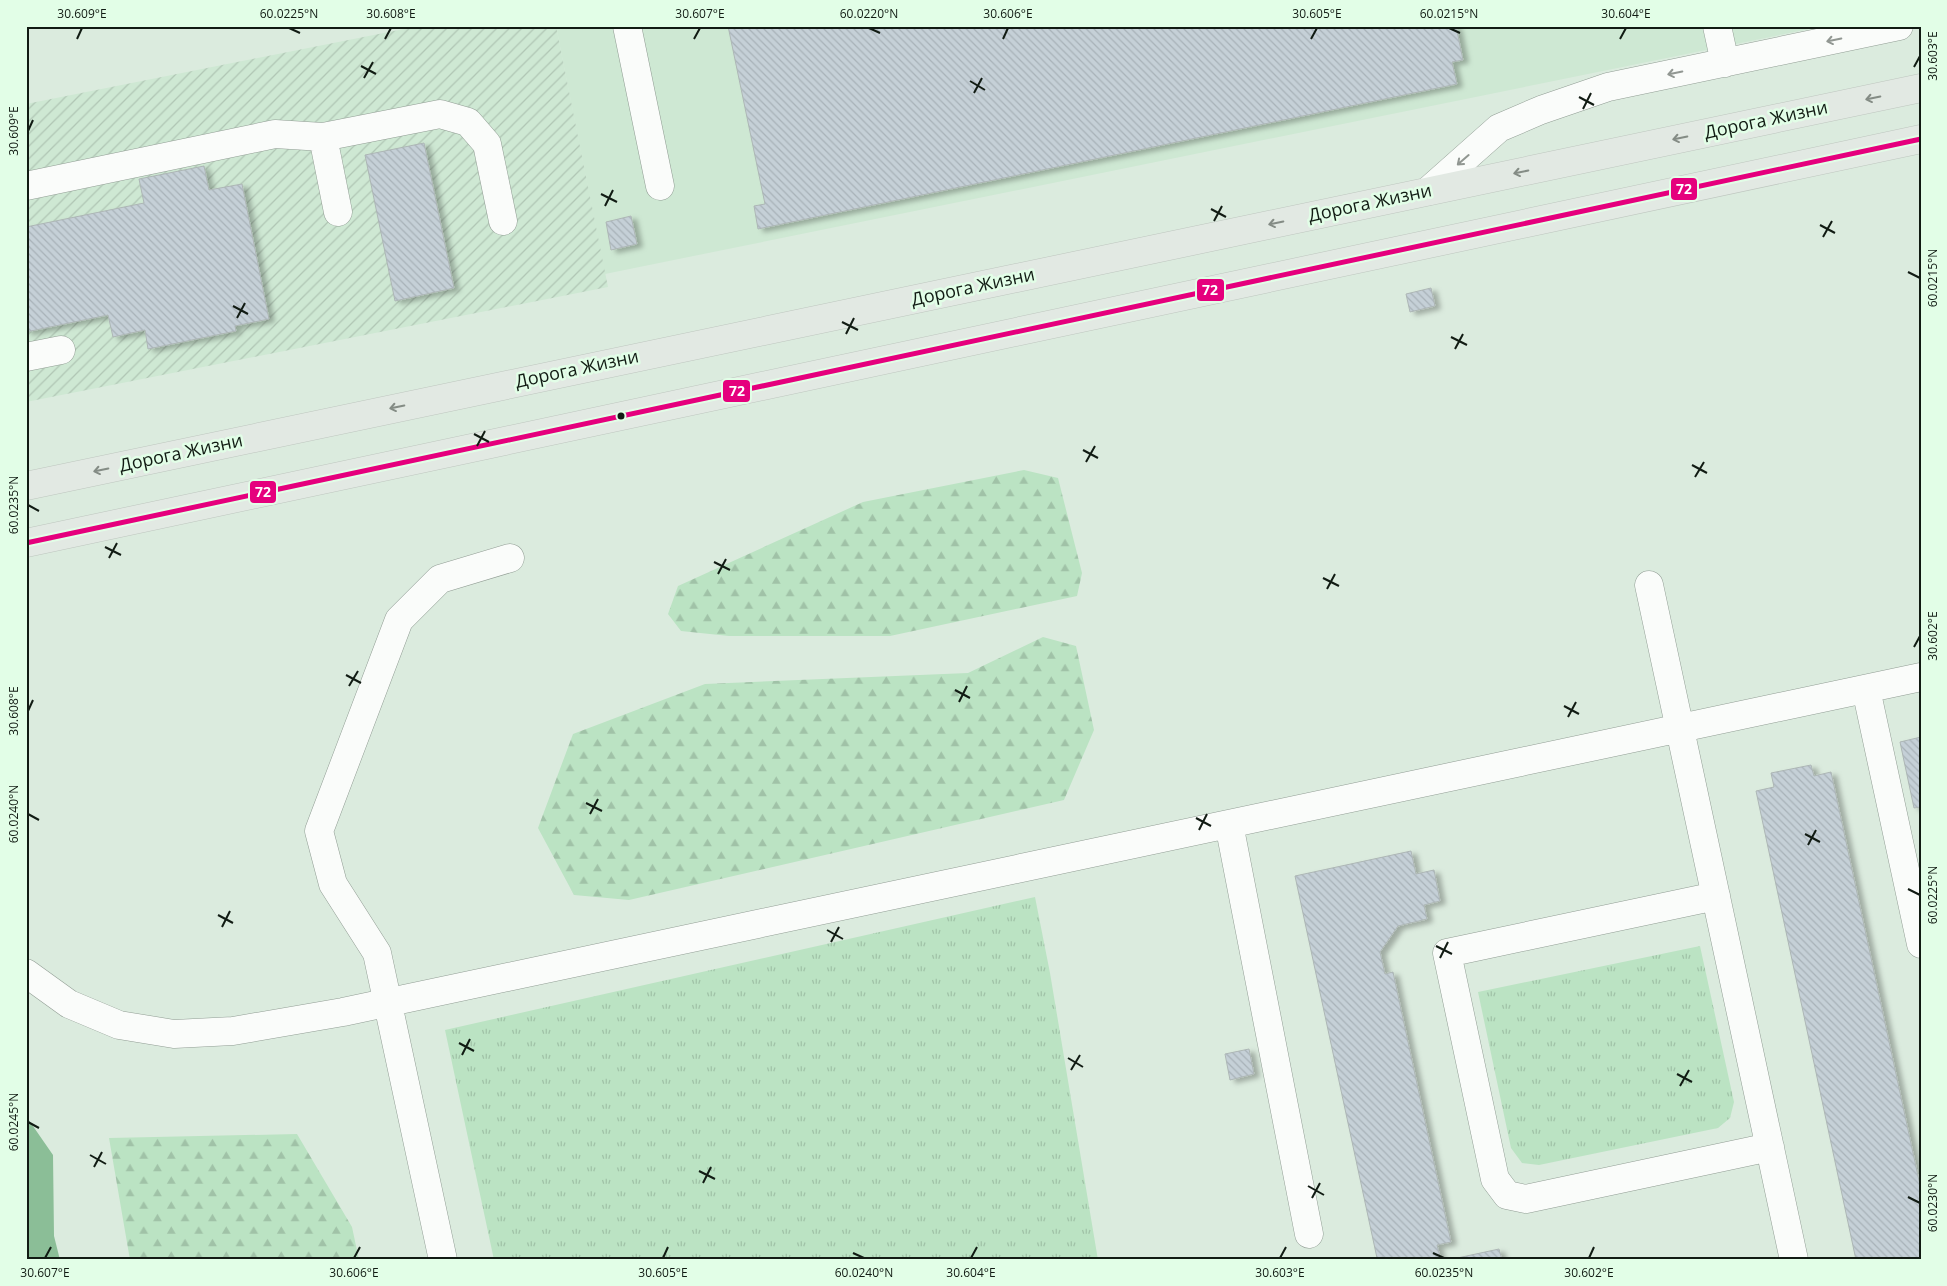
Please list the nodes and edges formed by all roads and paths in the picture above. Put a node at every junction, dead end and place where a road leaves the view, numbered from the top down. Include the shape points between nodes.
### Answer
1 (627, 26) edge
2 (1717, 26) edge
3 (1898, 26) edge
4 (1725, 63) junction
5 (1921, 88) edge
6 (323, 138) junction
7 (1921, 139) edge
8 (26, 186) edge
9 (660, 186) dead end
10 (1428, 191) junction
11 (338, 212) dead end
12 (503, 222) dead end
13 (61, 350) dead end
14 (26, 356) edge
15 (26, 486) edge
16 (26, 543) edge
17 (510, 558) dead end
18 (1649, 585) dead end
19 (1921, 677) edge
20 (1866, 688) junction
21 (1680, 728) junction
22 (1229, 824) junction
23 (1912, 855) edge
24 (1716, 896) junction
25 (1921, 944) edge
26 (26, 973) edge
27 (388, 1002) junction
28 (1770, 1148) junction
29 (1309, 1234) dead end
30 (443, 1260) edge
31 (1794, 1260) edge

1 - 9 street
2 - 4 street
3 -> 4 street
4 -> 10 street via 1608,87 1499,128
5 -> 10 main road, Дорога Жизни
6 - 8 street via 275,134
6 - 11 street
6 - 12 street via 440,114 468,122 487,144
7 - 16 main road
10 -> 15 main road, Дорога Жизни
13 - 14 street
17 - 27 street via 440,579 399,620 319,831 333,884 378,953
18 - 21 street
19 - 20 street
20 - 21 street
20 - 23 street
21 - 22 street
21 - 24 street
22 - 27 street
22 - 29 street
23 - 25 street
24 - 28 street
24 - 28 street via 1447,953 1495,1179 1507,1195 1526,1199
26 - 27 street via 69,1004 119,1025 174,1034 233,1032
27 - 30 street
28 - 31 street

